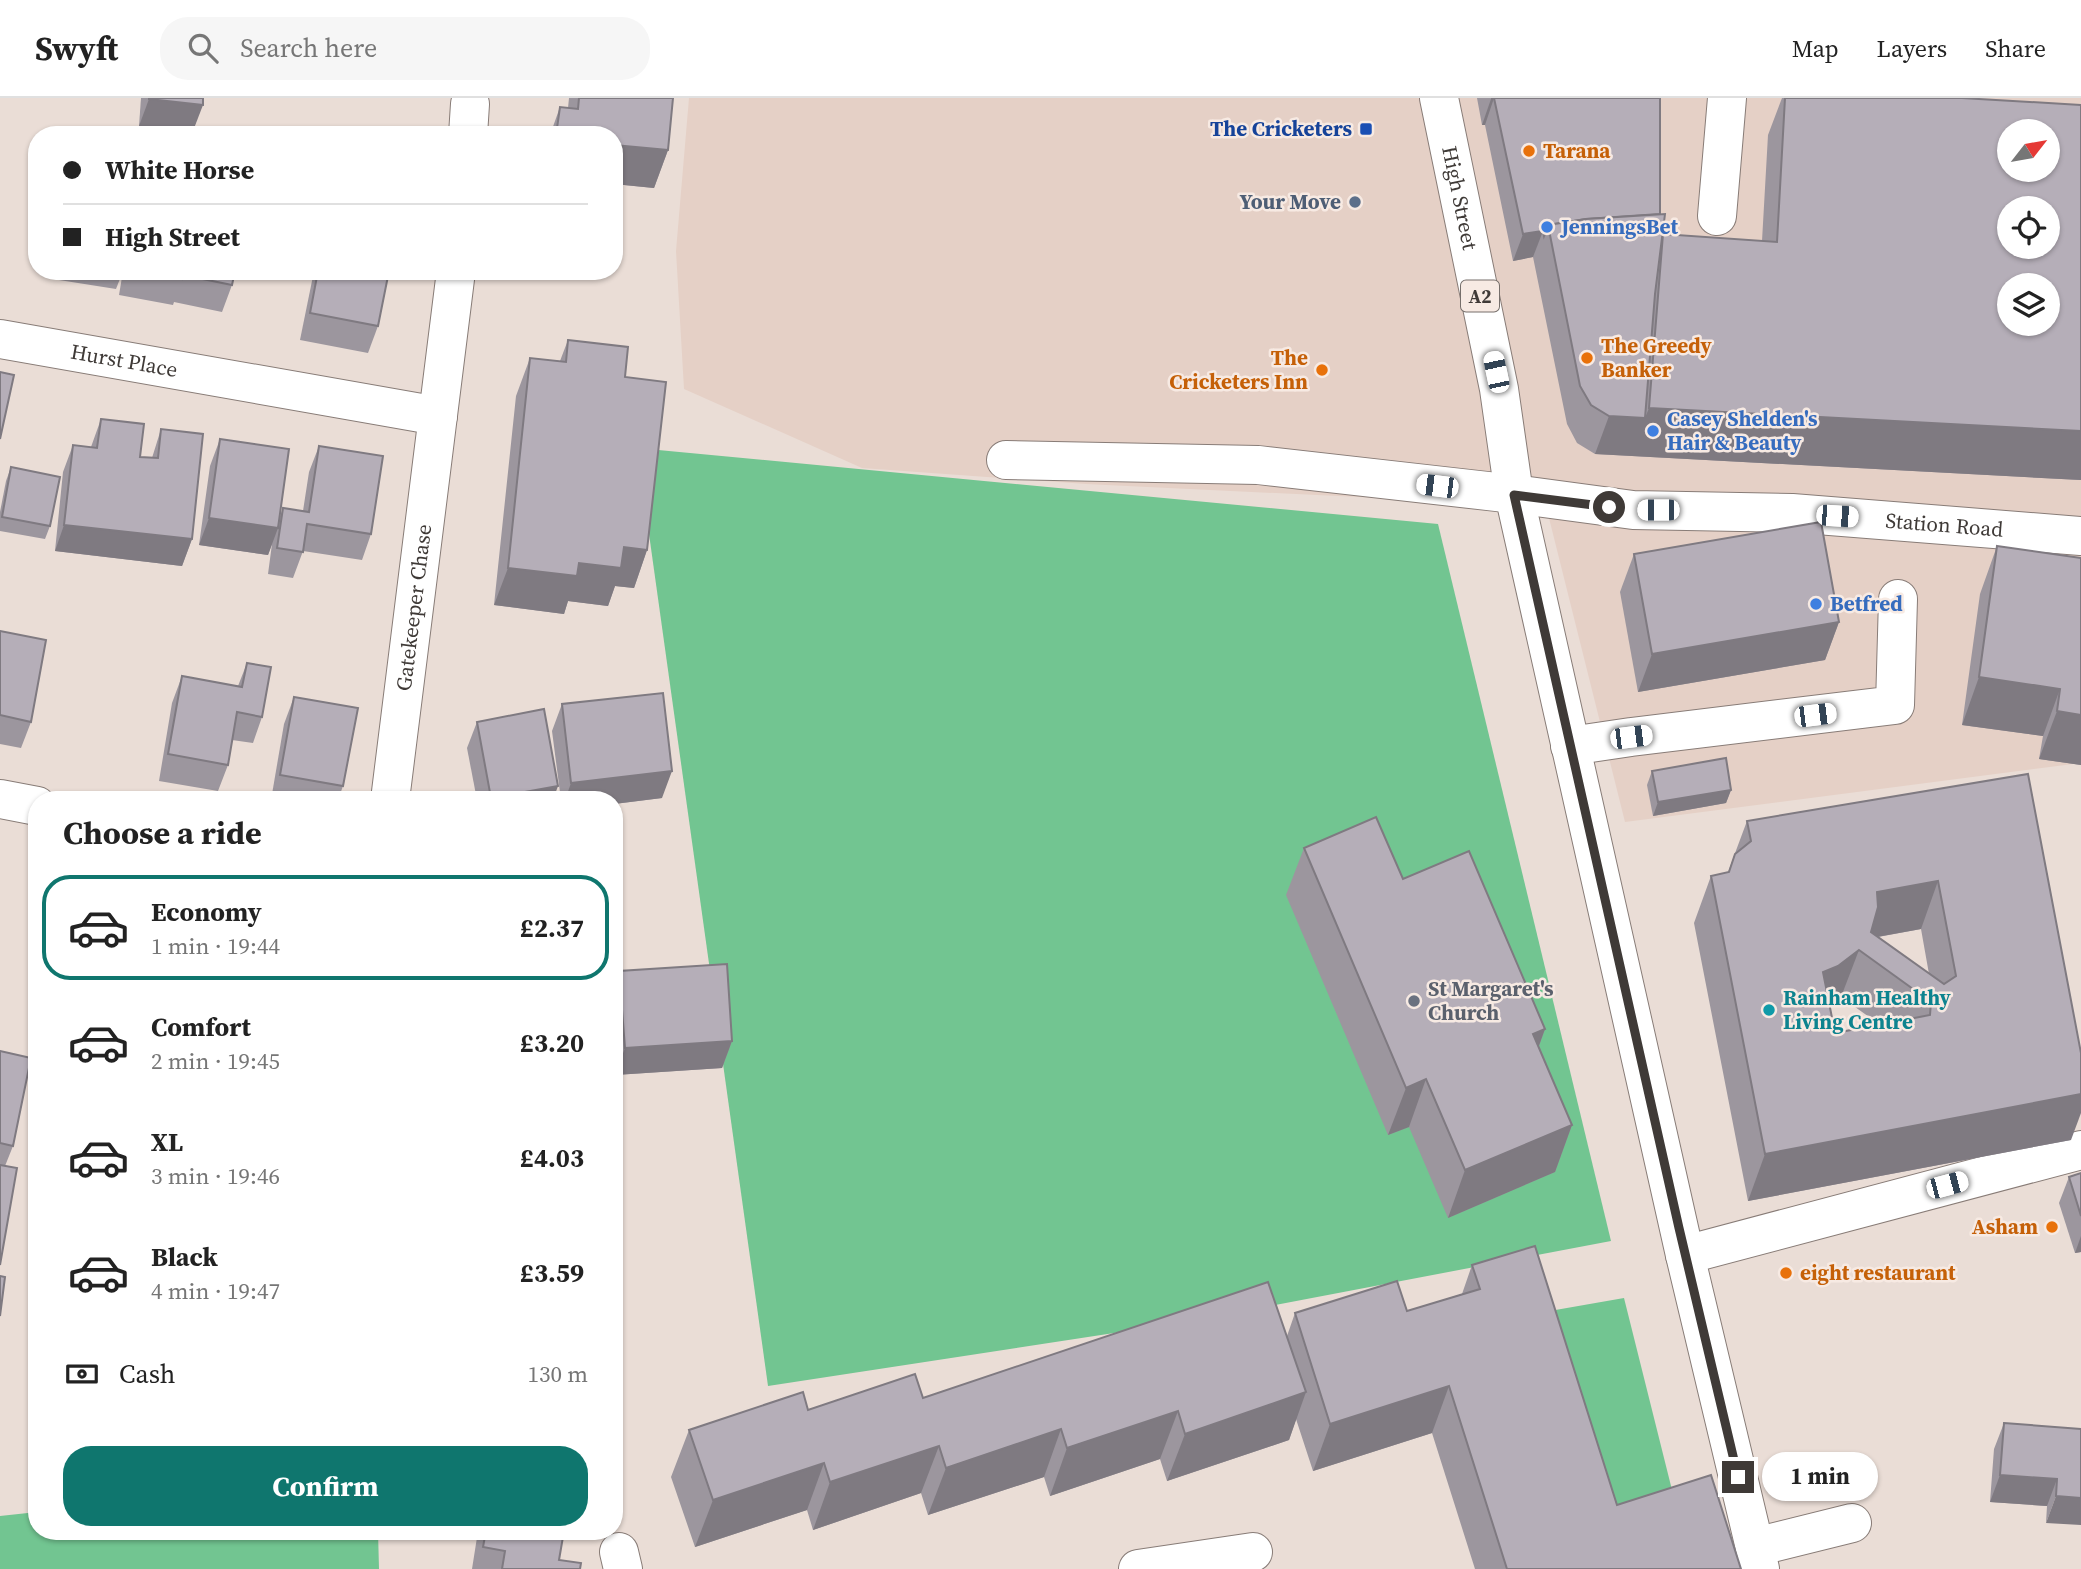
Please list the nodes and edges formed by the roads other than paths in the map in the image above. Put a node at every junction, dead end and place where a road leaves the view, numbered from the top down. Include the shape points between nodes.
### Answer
1 (1439, 98) edge
2 (1727, 98) edge
3 (1717, 216) dead end
4 (455, 280) edge
5 (0, 340) edge
6 (438, 416) junction
7 (1006, 460) dead end
8 (1514, 495) junction
9 (2081, 536) edge
10 (1898, 599) dead end
11 (1570, 746) junction
12 (391, 791) edge
13 (0, 799) edge
14 (28, 804) edge
15 (2081, 1150) edge
16 (1685, 1255) junction
17 (1852, 1522) dead end
18 (1253, 1552) dead end
19 (1757, 1558) edge
20 (1138, 1569) edge

1 - 8 main road, High Street / A2 via 1499,389
2 - 3 main road
4 - 6 main road, Gatekeeper Chase
5 - 6 main road, Hurst Place
6 - 12 main road, Gatekeeper Chase
7 - 8 main road, Station Road via 1258,465
8 - 9 main road, Station Road via 1633,510 1792,513
8 - 11 main road, High Street / A2
10 - 11 main road via 1895,705
11 - 16 main road, High Street / A2
13 - 14 main road
15 - 16 main road
16 - 19 main road, High Street / A2
17 - 19 main road
18 - 20 main road

